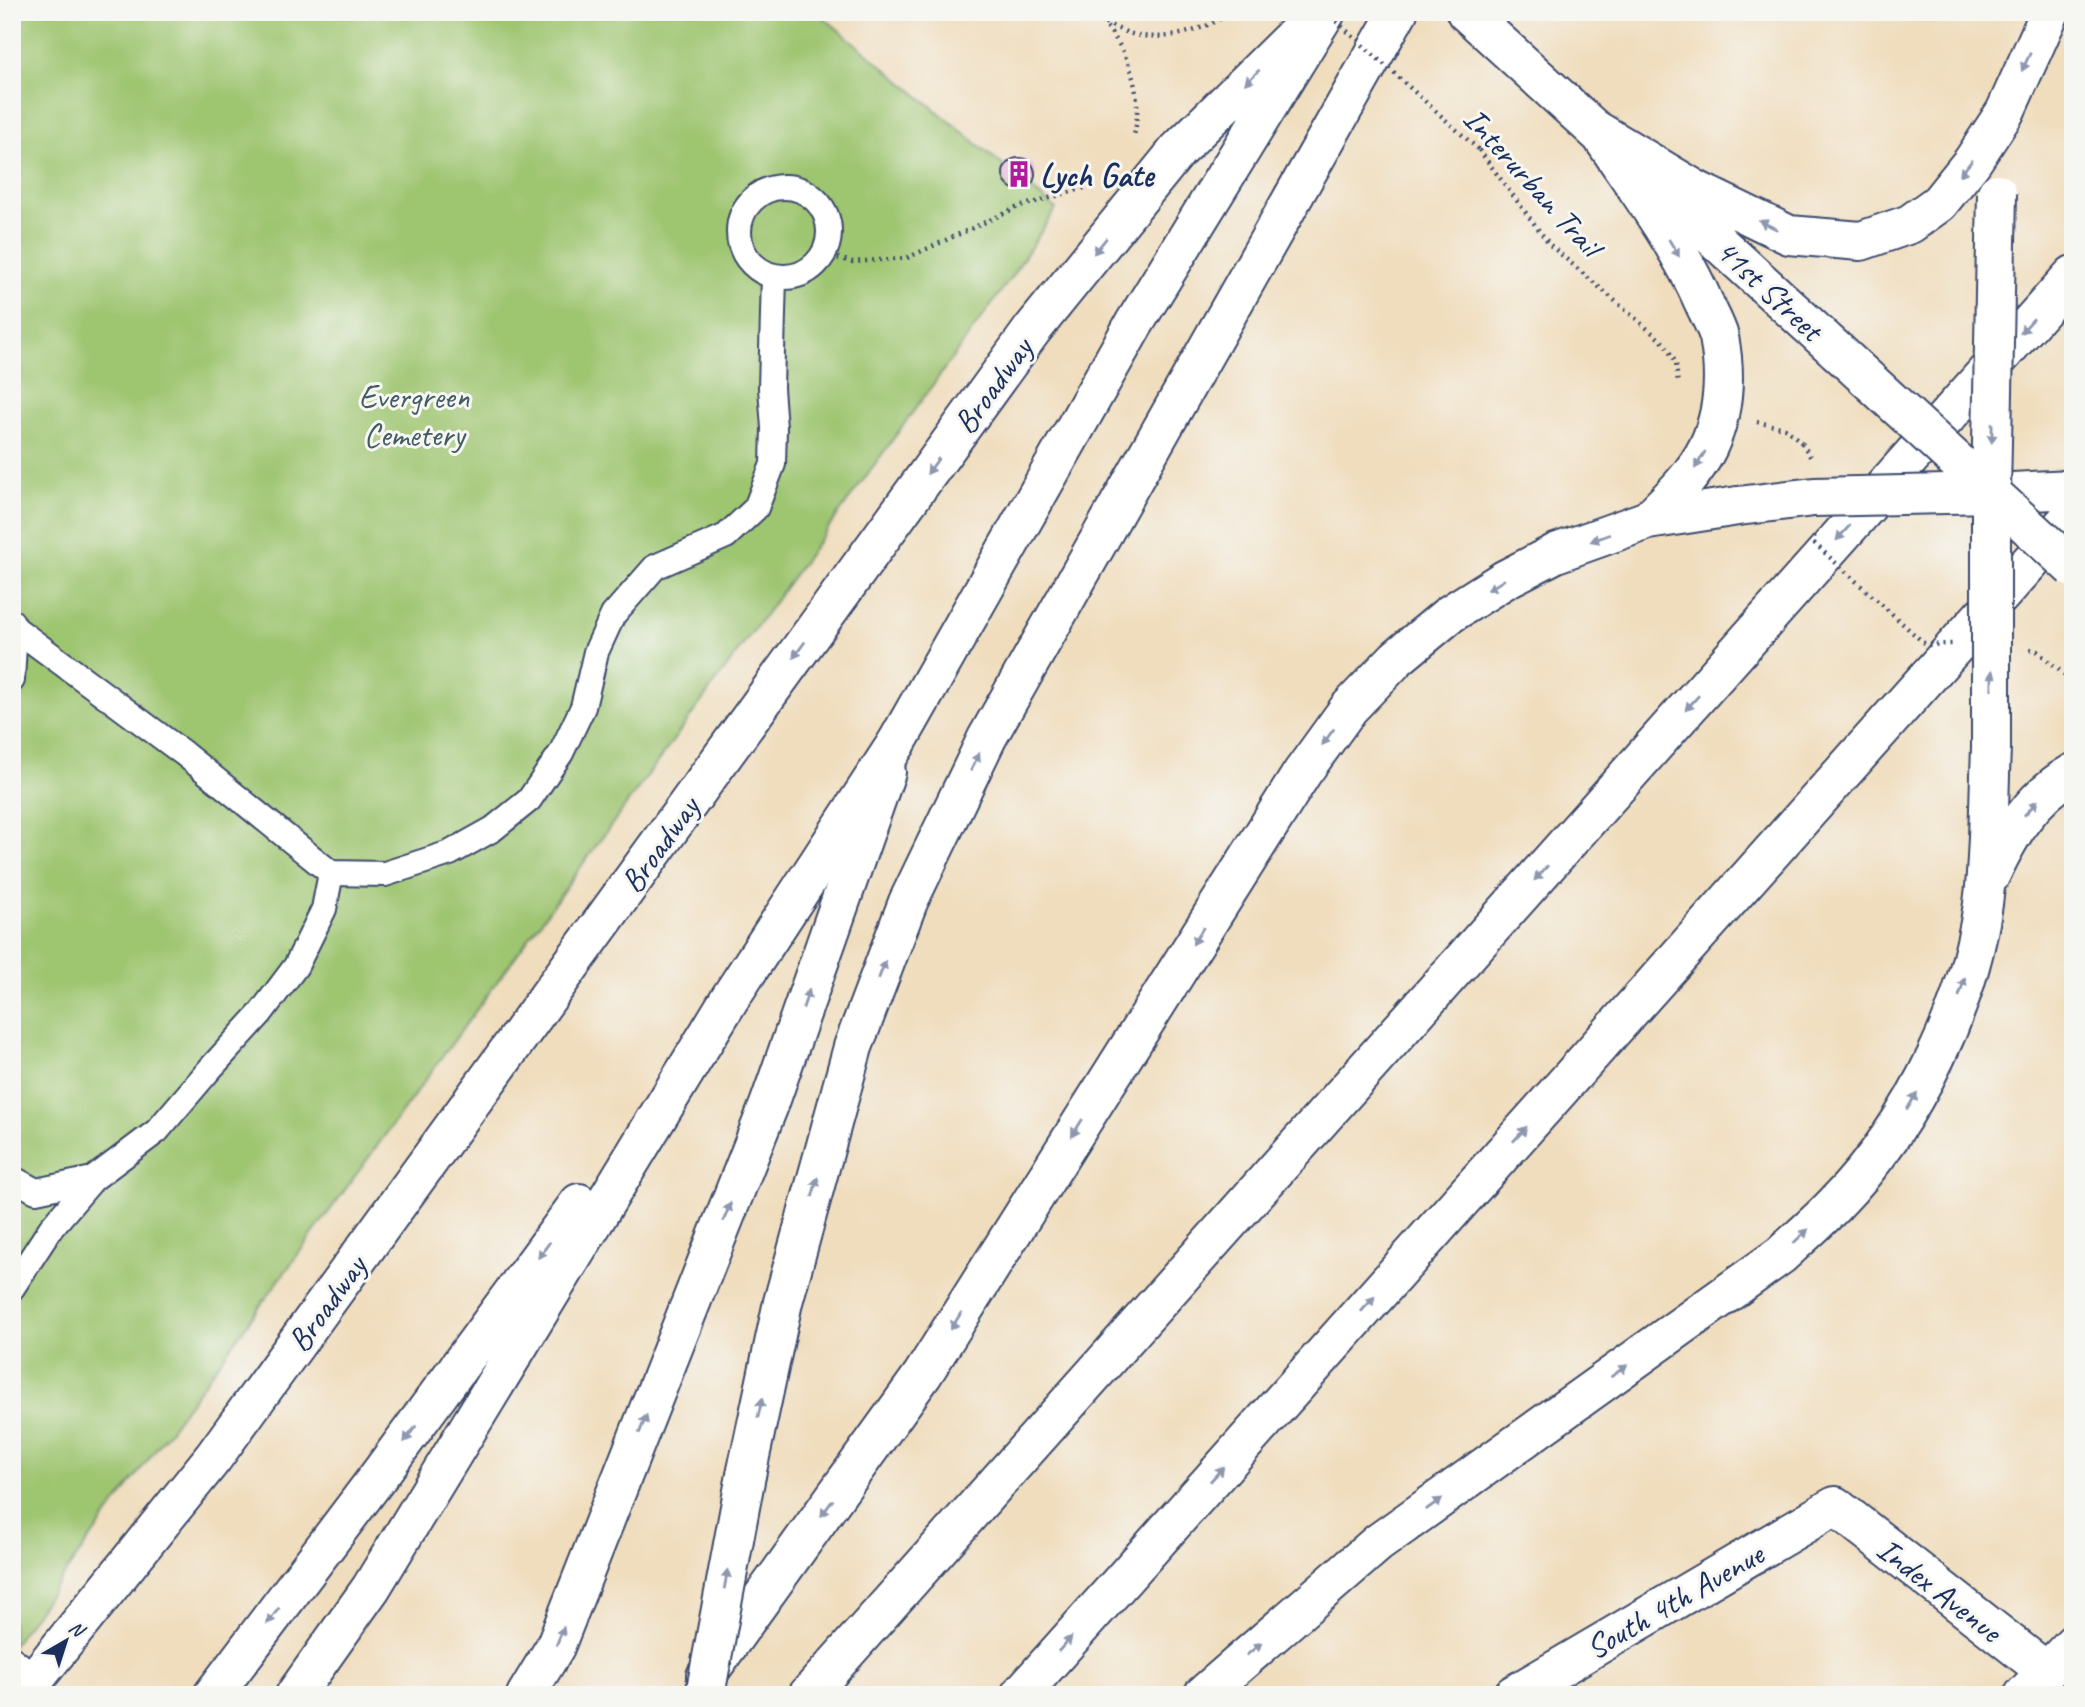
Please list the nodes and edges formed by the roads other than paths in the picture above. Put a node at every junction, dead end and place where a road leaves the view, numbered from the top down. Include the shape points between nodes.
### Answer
1 (1318, 12) edge
2 (1326, 12) edge
3 (1398, 12) edge
4 (1466, 12) edge
5 (2050, 12) edge
6 (2005, 112) junction
7 (1596, 130) junction
8 (2073, 275) edge
9 (774, 276) junction
10 (2073, 489) edge
11 (1991, 493) junction
12 (2073, 514) edge
13 (1648, 520) junction
14 (2073, 568) edge
15 (13, 625) edge
16 (12, 680) edge
17 (896, 744) junction
18 (2073, 773) edge
19 (331, 873) junction
20 (1985, 888) junction
21 (730, 998) junction
22 (12, 1178) edge
23 (93, 1179) junction
24 (12, 1288) edge
25 (1835, 1506) joint
26 (2073, 1644) edge
27 (23, 1677) edge
28 (2035, 1683) edge
29 (213, 1695) edge
30 (295, 1695) edge
31 (526, 1695) edge
32 (693, 1695) edge
33 (705, 1695) edge
34 (808, 1695) edge
35 (1020, 1695) edge
36 (1203, 1695) edge
37 (1513, 1695) edge

1 -> 27 main road, Broadway via 1178,150 1024,341 213,1458
2 - 17 main road via 1134,324
33 -> 3 main road, bridge via 783,1303 853,1047 908,902 986,738
4 - 7 main road, 41st Street
5 -> 6 main road
6 -> 7 main road via 1939,203 1910,224 1861,241 1789,235 1696,190
6 -> 11 main road, bridge via 1997,193
7 - 11 main road, 41st Street, bridge
7 -> 13 main road via 1696,284 1718,335 1724,384 1708,446 1688,480
8 -> 34 main road
9 - 9 lane via 749,260 739,232 749,204 760,194 789,187 816,200 829,226 829,241 824,256 802,274
9 - 19 lane via 774,464 756,508 726,536 655,567 613,615 596,652 583,707 561,753 529,800 493,829 450,853 385,874
10 - 11 main road
11 - 13 main road, bridge via 1814,496
11 - 14 main road, 41st Street, bridge
20 -> 11 main road, bridge via 1991,748
35 -> 12 main road
13 -> 32 main road via 1556,554 1450,614 1397,658 1349,708 1302,773 922,1374
15 - 16 lane
15 - 19 lane via 183,753
17 - 21 main road
31 -> 17 main road via 555,1647 769,1105
20 -> 18 main road via 2027,810
19 - 23 lane via 324,909 296,966 260,1014 157,1131
36 -> 20 main road via 1378,1543 1781,1255 1836,1204 1881,1149 1938,1051 1962,989
21 -> 29 main road
21 - 30 main road via 371,1588
22 - 23 lane via 36,1191
23 - 24 lane via 51,1228
25 - 28 main road, Index Avenue
25 - 37 main road, South 4th Avenue
26 - 28 main road

